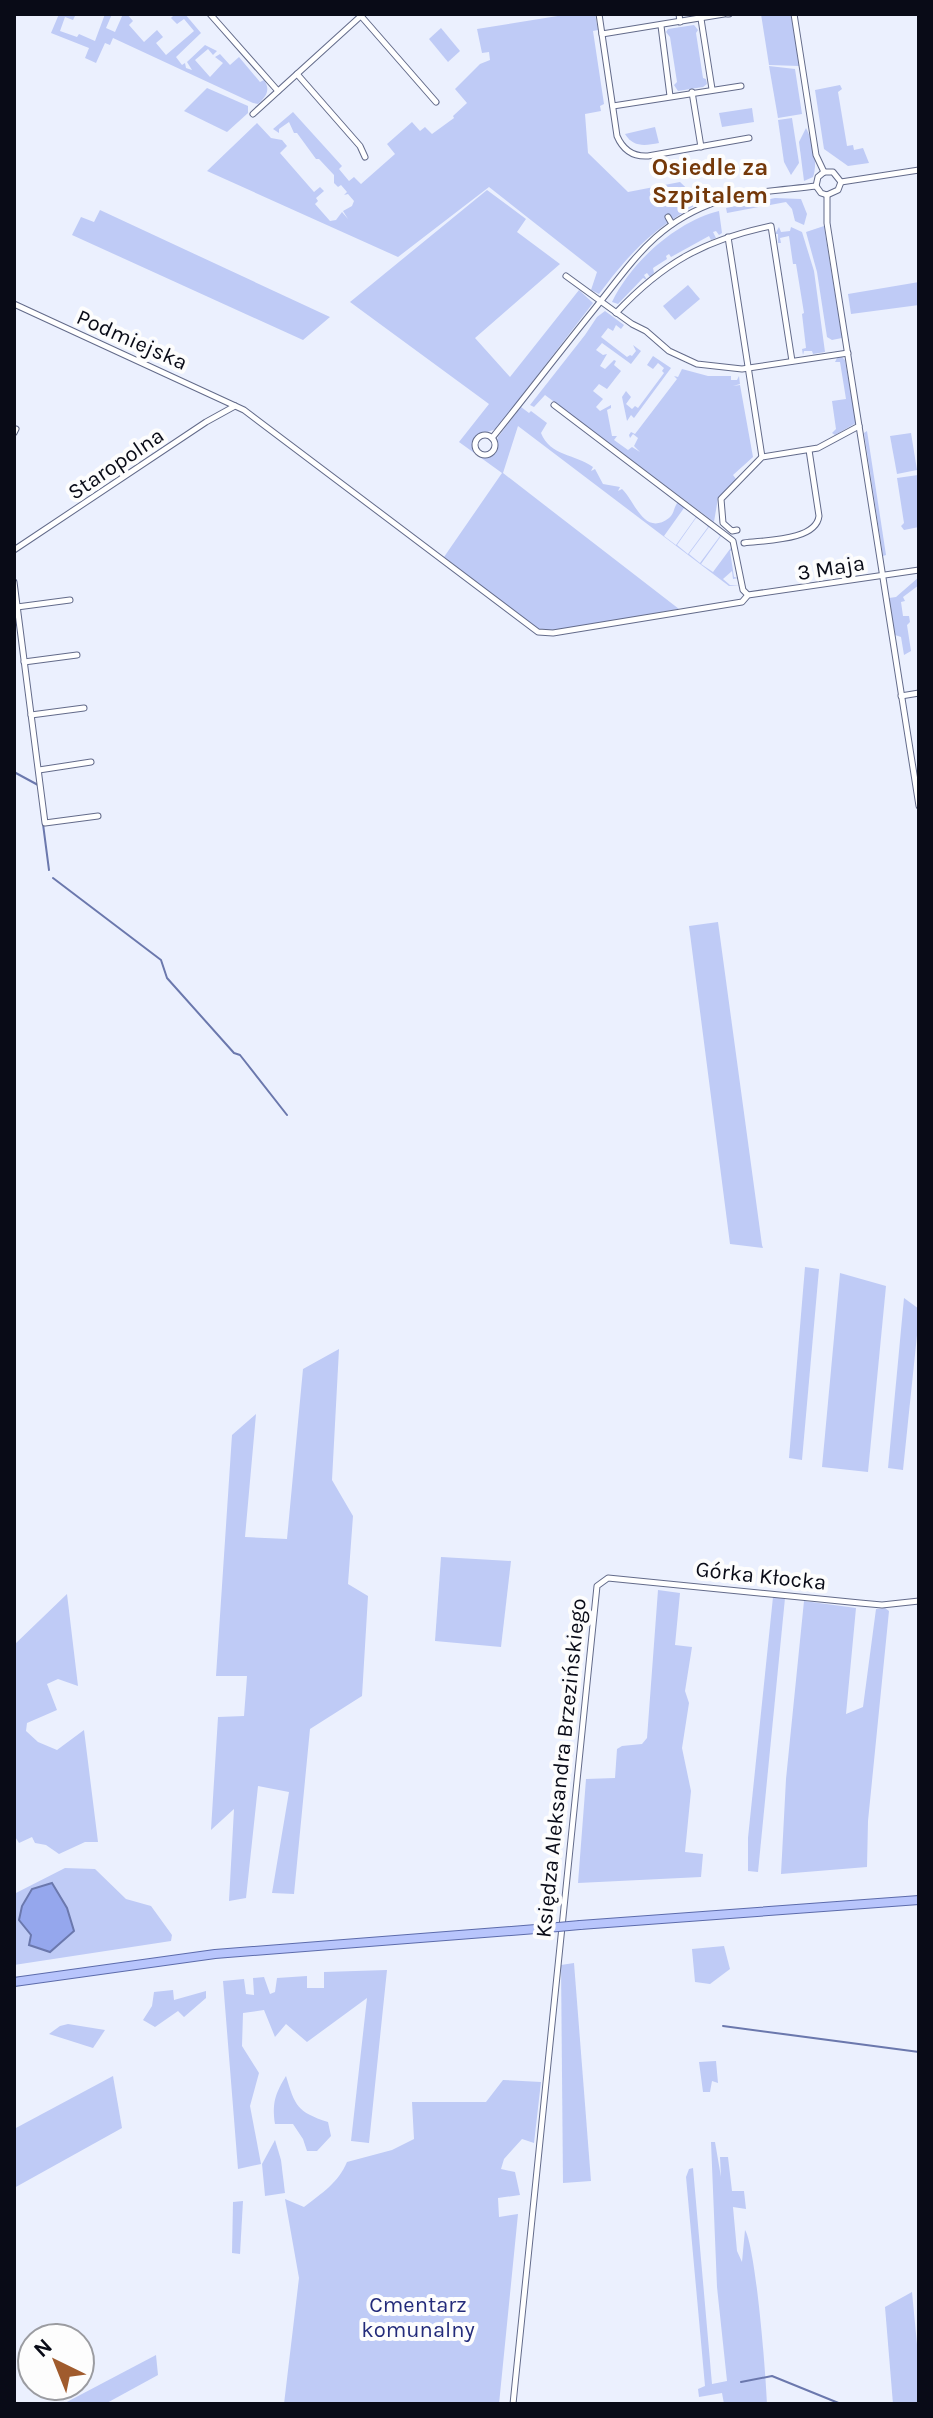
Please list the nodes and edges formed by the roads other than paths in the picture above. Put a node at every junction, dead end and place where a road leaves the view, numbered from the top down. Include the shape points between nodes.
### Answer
1 (210, 14) edge
2 (599, 14) edge
3 (679, 14) edge
4 (726, 14) edge
5 (794, 14) edge
6 (362, 15) edge
7 (701, 19) junction
8 (680, 22) junction
9 (661, 26) junction
10 (602, 34) junction
11 (297, 74) junction
12 (741, 86) dead end
13 (712, 89) junction
14 (278, 91) junction
15 (692, 92) junction
16 (670, 96) junction
17 (436, 102) dead end
18 (613, 106) junction
19 (253, 114) dead end
20 (749, 138) dead end
21 (701, 147) junction
22 (365, 157) dead end
23 (919, 170) edge
24 (824, 172) junction
25 (841, 182) junction
26 (816, 186) junction
27 (827, 195) junction
28 (668, 217) dead end
29 (672, 224) junction
30 (728, 237) junction
31 (566, 276) dead end
32 (600, 302) junction
33 (14, 304) edge
34 (616, 313) junction
35 (848, 353) junction
36 (792, 361) junction
37 (749, 368) junction
38 (236, 405) junction
39 (554, 405) dead end
40 (859, 426) junction
41 (492, 438) dead end
42 (809, 450) junction
43 (762, 457) junction
44 (737, 530) dead end
45 (744, 543) dead end
46 (14, 550) edge
47 (919, 570) edge
48 (883, 576) junction
49 (14, 582) edge
50 (748, 595) junction
51 (70, 600) dead end
52 (17, 607) junction
53 (77, 655) dead end
54 (24, 662) junction
55 (919, 693) edge
56 (901, 696) junction
57 (84, 708) dead end
58 (31, 715) junction
59 (91, 762) dead end
60 (39, 770) junction
61 (919, 806) edge
62 (98, 816) dead end
63 (600, 1582) joint
64 (919, 1601) edge
65 (919, 1900) edge
66 (14, 1982) edge
67 (513, 2404) edge

1 - 14 street
2 - 10 street
3 - 8 street
4 - 7 street
5 - 24 street via 816,155
6 - 11 street
6 - 17 street
7 - 8 street
7 - 13 street
8 - 9 street
9 - 10 street
9 - 16 street
10 - 18 street
11 - 14 street
11 - 22 street
12 - 13 street
13 - 15 street
14 - 19 street
15 - 16 street
15 - 21 street
16 - 18 street
18 - 21 street via 617,136 629,152 643,156
20 - 21 street
23 - 25 street
24 - 25 street via 833,172
24 - 26 street
25 - 27 street
26 - 27 street
26 - 29 street via 722,200
27 - 35 street
28 - 29 street
29 - 32 street via 639,253
30 - 34 street via 668,265
30 - 36 street via 771,226
30 - 37 street
31 - 32 street
32 - 34 street
32 - 41 street
33 - 38 street, Podmiejska
34 - 37 street via 684,359 715,368
35 - 36 street
35 - 40 street
36 - 37 street
37 - 43 street
38 - 46 street, Staropolna
38 - 50 street, Podmiejska via 538,632 742,602
39 - 50 street via 733,541
40 - 42 street
40 - 48 street
42 - 43 street
42 - 45 street via 817,525 807,533
43 - 44 street via 721,499 723,523
47 - 48 street, 3 Maja
48 - 50 street, 3 Maja
48 - 56 street
49 - 52 street
51 - 52 street
52 - 54 street
53 - 54 street
54 - 58 street
55 - 56 street
56 - 61 street
57 - 58 street
58 - 60 street
59 - 60 street
60 - 62 street via 45,823
63 - 64 street, Górka Kłocka via 627,1579 882,1605
63 - 67 street, Księdza Aleksandra Brzezińskiego via 594,1592
65 - 66 main road, bridge via 229,1953

